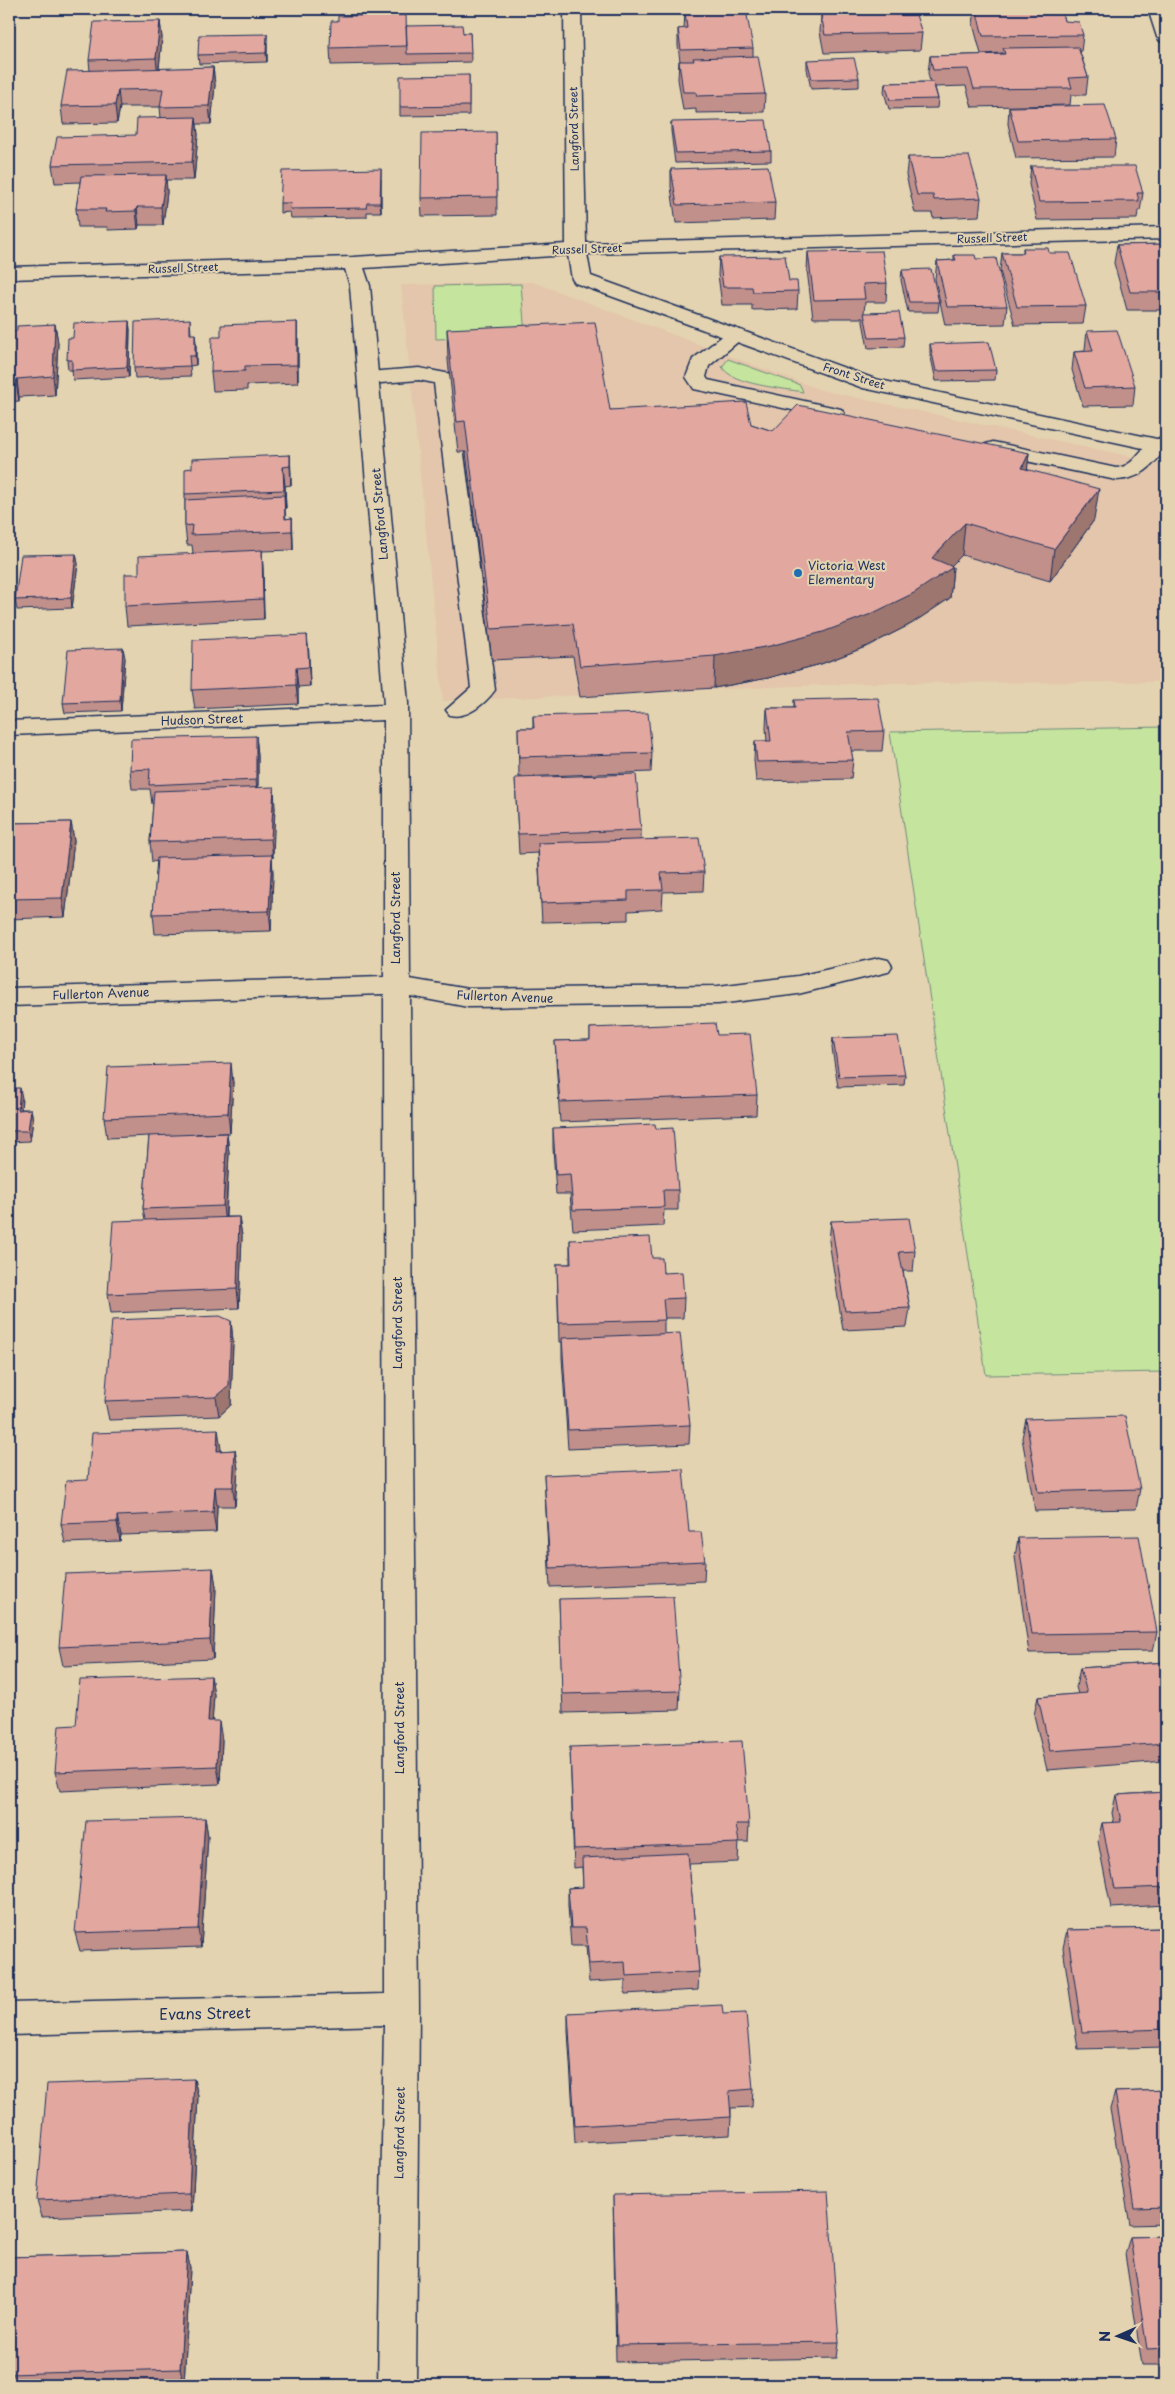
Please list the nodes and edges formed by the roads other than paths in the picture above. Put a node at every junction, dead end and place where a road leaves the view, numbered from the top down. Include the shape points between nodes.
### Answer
1 (572, 9) edge
2 (1156, 9) edge
3 (1166, 36) edge
4 (1166, 233) edge
5 (576, 249) junction
6 (353, 263) junction
7 (9, 273) edge
8 (736, 335) junction
9 (368, 378) junction
10 (856, 418) edge
11 (971, 443) edge
12 (1162, 446) edge
13 (458, 710) dead end
14 (396, 712) junction
15 (9, 728) edge
16 (880, 966) dead end
17 (396, 985) junction
18 (9, 997) edge
19 (402, 2009) junction
20 (9, 2019) edge
21 (397, 2385) edge

1 - 5 street, Langford Street
2 - 3 street
4 - 5 street, Russell Street
5 - 6 street, Russell Street
5 - 8 street, Front Street via 582,279
6 - 7 street, Russell Street
6 - 9 street, Langford Street via 360,286
8 - 10 street via 700,363 696,377 701,385
8 - 12 street, Front Street via 870,384
9 - 13 street via 419,374 444,378 484,690
9 - 14 street, Langford Street
11 - 12 street via 1116,474 1136,471
14 - 15 street, Hudson Street
14 - 17 street, Langford Street
16 - 17 street, Fullerton Avenue via 798,985 718,994 468,998
17 - 18 street, Fullerton Avenue
17 - 19 street, Langford Street
19 - 20 street, Evans Street
19 - 21 street, Langford Street

